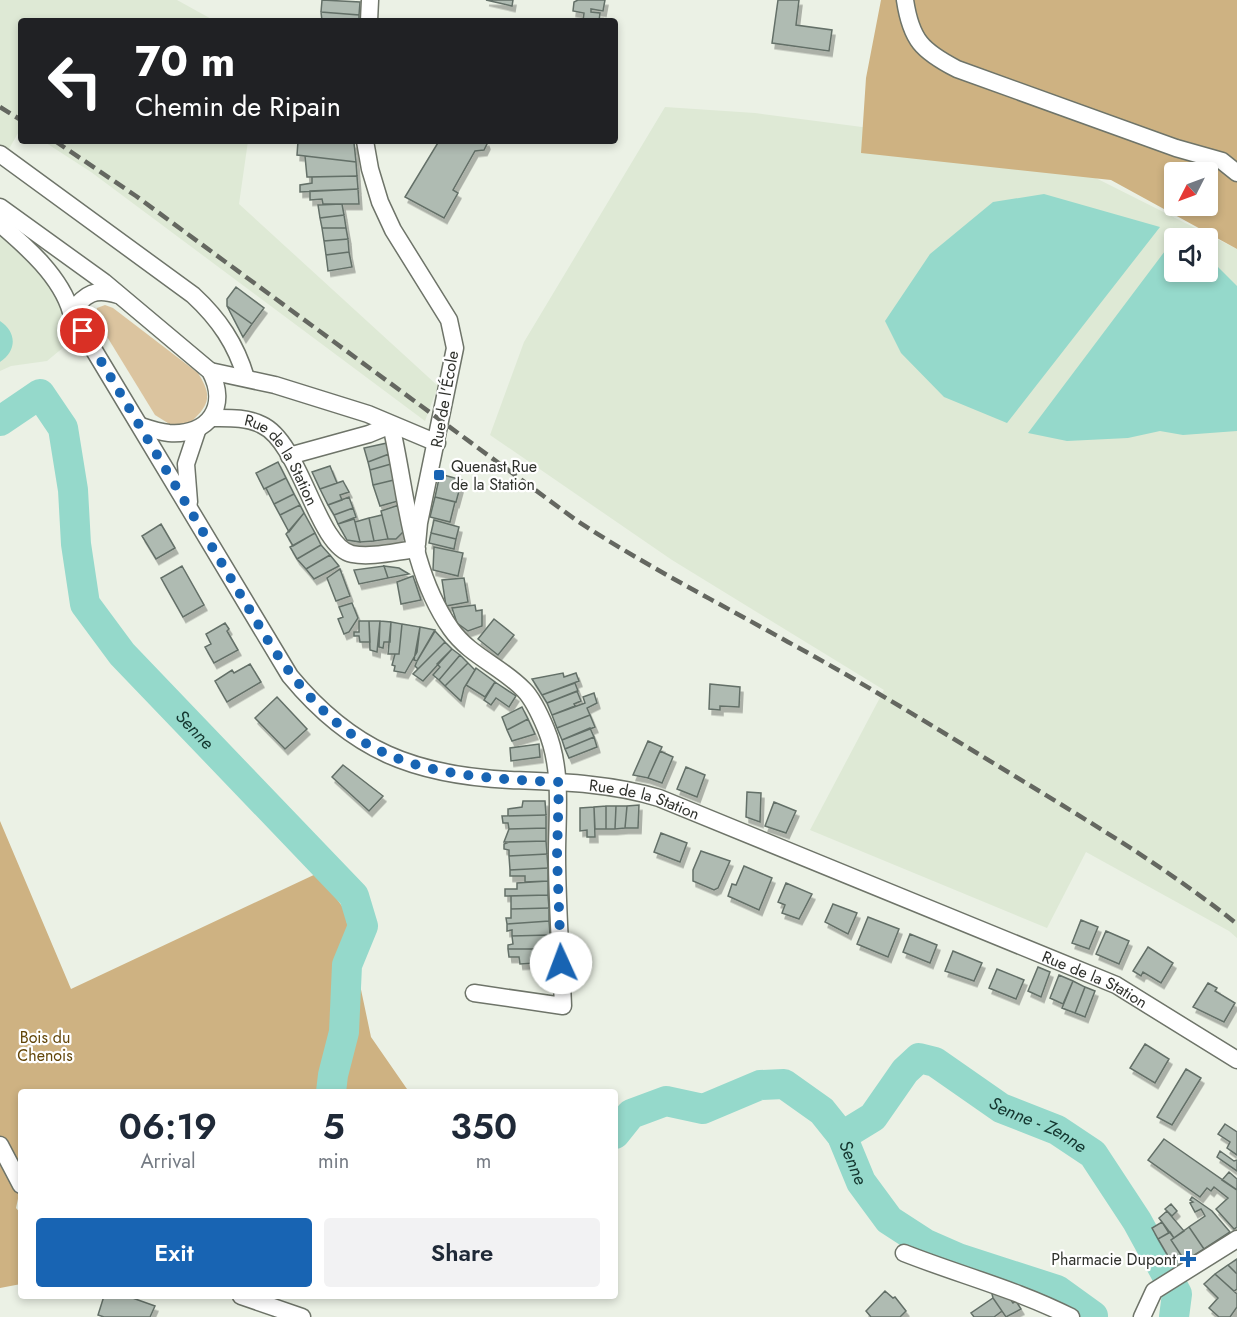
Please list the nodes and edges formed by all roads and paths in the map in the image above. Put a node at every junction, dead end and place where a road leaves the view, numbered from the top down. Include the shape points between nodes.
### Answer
1 (370, 0) edge
2 (905, 0) edge
3 (369, 18) edge
4 (366, 144) edge
5 (0, 154) edge
6 (1237, 173) edge
7 (0, 207) edge
8 (0, 224) edge
9 (119, 296) junction
10 (71, 312) junction
11 (210, 371) junction
12 (246, 378) junction
13 (212, 418) junction
14 (391, 425) junction
15 (141, 426) junction
16 (197, 431) junction
17 (437, 443) junction
18 (289, 456) junction
19 (190, 508) junction
20 (417, 549) junction
21 (559, 782) junction
22 (474, 993) dead end
23 (1237, 1060) edge
24 (0, 1145) edge
25 (18, 1179) edge
26 (1237, 1239) edge
27 (904, 1253) dead end
28 (251, 1299) edge
29 (302, 1317) edge
30 (1071, 1317) edge
31 (1142, 1317) edge

1 - 3 street
2 - 6 street via 910,26 928,53 957,69 1222,161
4 - 17 street, Rue de l'École via 384,211 449,320 455,348
5 - 12 street via 193,295 216,316
7 - 9 street
8 - 10 street, Rue de la Station via 41,264 67,298
9 - 10 street via 102,290 89,292
9 - 11 street
10 - 15 street, Rue de la Station
11 - 12 street
11 - 13 street, Rue de la Station via 217,392
12 - 14 street via 368,414
13 - 16 street, Rue de la Station
13 - 18 street, Rue de la Station via 263,425 278,437
14 - 17 street
14 - 18 street
14 - 20 street via 408,521
15 - 16 street via 170,433
15 - 19 street, Rue de la Station
16 - 19 street via 186,464
17 - 20 street, Rue de l'École via 419,522
18 - 20 street, Rue de la Station via 331,536 344,551 354,555
19 - 21 street, Rue de la Station via 290,676 339,727 377,750 424,768 455,775
20 - 21 street via 428,585 451,628 466,647 524,690 533,704 546,728
21 - 22 street via 557,856 563,1005
21 - 23 street, Rue de la Station via 606,785 659,798 991,933 1116,986
24 - 25 street
26 - 31 street via 1161,1287 1149,1298
27 - 30 street via 1043,1301
28 - 29 street

